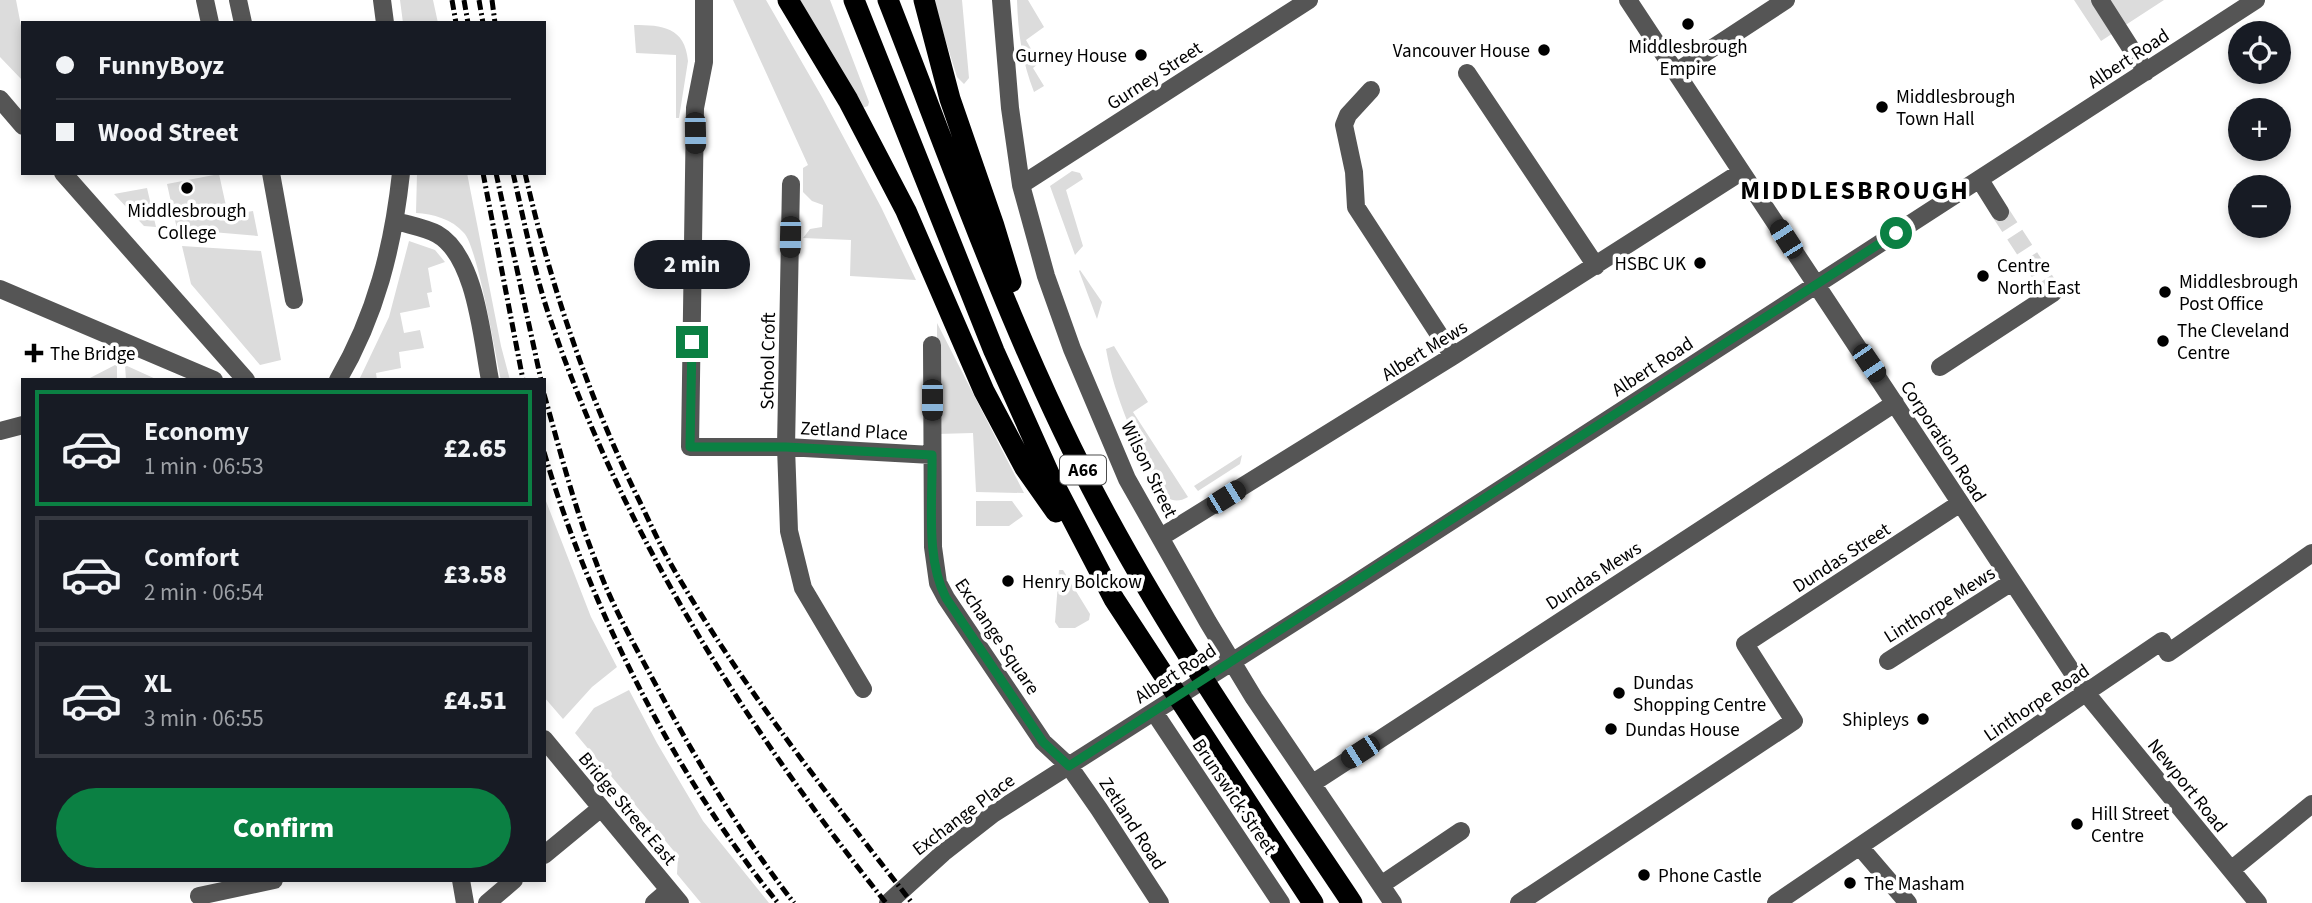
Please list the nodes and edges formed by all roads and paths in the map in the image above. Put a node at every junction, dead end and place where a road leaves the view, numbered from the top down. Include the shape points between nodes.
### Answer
1 (205, 0) edge
2 (238, 0) edge
3 (382, 0) edge
4 (704, 0) edge
5 (788, 0) edge
6 (854, 0) edge
7 (888, 0) edge
8 (1001, 0) edge
9 (1309, 0) edge
10 (1628, 0) edge
11 (1786, 0) edge
12 (2099, 0) edge
13 (2256, 0) edge
14 (925, 3) edge
15 (210, 21) edge
16 (243, 21) edge
17 (385, 21) edge
18 (1676, 72) junction
19 (2146, 72) junction
20 (1467, 73) dead end
21 (1371, 90) dead end
22 (0, 99) edge
23 (21, 124) edge
24 (1741, 172) junction
25 (65, 175) edge
26 (271, 175) edge
27 (401, 175) edge
28 (1980, 180) junction
29 (791, 184) dead end
30 (1021, 185) junction
31 (2000, 212) tunnel mouth
32 (396, 221) junction
33 (1596, 266) junction
34 (1816, 284) junction
35 (7, 292) edge
36 (2053, 293) dead end
37 (294, 300) dead end
38 (932, 345) dead end
39 (1453, 356) junction
40 (1940, 367) dead end
41 (209, 378) edge
42 (244, 378) edge
43 (339, 378) edge
44 (490, 378) edge
45 (1044, 393) junction
46 (1895, 403) junction
47 (21, 426) edge
48 (0, 431) edge
49 (786, 447) junction
50 (932, 455) junction
51 (1959, 504) junction
52 (1161, 537) junction
53 (2312, 553) edge
54 (2012, 582) junction
55 (1114, 599) junction
56 (1888, 661) dead end
57 (1232, 662) junction
58 (863, 689) dead end
59 (2086, 693) junction
60 (1154, 712) junction
61 (546, 741) edge
62 (1069, 766) junction
63 (1313, 783) junction
64 (2312, 804) edge
65 (601, 808) junction
66 (1461, 831) dead end
67 (1860, 847) junction
68 (546, 853) edge
69 (2231, 870) junction
70 (262, 882) edge
71 (461, 882) edge
72 (512, 882) edge
73 (1381, 886) junction
74 (198, 893) edge
75 (674, 897) edge
76 (465, 903) edge
77 (487, 903) edge
78 (654, 903) edge
79 (888, 903) edge
80 (1160, 903) edge
81 (1281, 903) edge
82 (1313, 903) edge
83 (1352, 903) edge
84 (1393, 903) edge
85 (1519, 903) edge
86 (1776, 903) edge
87 (1908, 903) edge
88 (2258, 903) edge

1 - 15 street
2 - 16 street
3 - 17 street
4 - 49 street, Zetland Place via 704,62 695,108 690,447
5 - 55 highway via 848,100 906,211 984,391 1025,468
6 - 55 highway, A66 via 994,351 1051,478
7 - 45 highway, A66
8 - 30 street, Wilson Street
9 - 30 street, Gurney Street
10 - 18 street, Corporation Road
11 - 18 street
12 - 19 street
13 - 19 street, Albert Road
14 - 45 highway, A66 via 950,99
18 - 24 street, Corporation Road
19 - 28 street, Albert Road
20 - 33 street
21 - 39 street via 1344,125 1356,206
22 - 23 street
24 - 33 street, Albert Mews
24 - 34 street, Corporation Road
25 - 42 street
26 - 37 street
27 - 32 street
28 - 31 street
28 - 34 street, Albert Road
29 - 49 street, School Croft
30 - 52 street, Wilson Street via 1072,349 1127,479
32 - 43 street via 374,304
32 - 44 street via 437,234 456,251 472,289
33 - 39 street, Albert Mews
34 - 46 street, Corporation Road
34 - 57 street, Albert Road
35 - 41 street
36 - 40 street
38 - 50 street, Exchange Square
39 - 52 street, Albert Mews
45 - 83 highway, A66 via 1161,615
46 - 51 street, Corporation Road
46 - 63 street, Dundas Mews
47 - 48 street
49 - 50 street, Zetland Place
49 - 58 street, School Croft via 789,531 803,588
50 - 62 street, Exchange Square via 938,583 1043,742
51 - 54 street, Corporation Road
51 - 85 street, Dundas Street via 1745,644 1794,721
52 - 57 street, Wilson Street
53 - 59 street, Linthorpe Road via 2168,653 2162,640
54 - 56 street, Linthorpe Mews
54 - 59 street, Corporation Road
55 - 82 highway, A66
57 - 60 street, Albert Road
57 - 63 street, Wilson Street
59 - 67 street, Linthorpe Road
59 - 69 street, Newport Road
60 - 62 street, Albert Road
60 - 81 street, Brunswick Street
61 - 65 street, Bridge Street East
62 - 79 street, Exchange Place via 993,814
62 - 80 street, Zetland Road
63 - 73 street, Wilson Street
64 - 69 street
65 - 68 street
65 - 75 street, Bridge Street East
66 - 73 street
67 - 86 street, Linthorpe Road
67 - 87 street
69 - 88 street, Newport Road
70 - 74 street
71 - 76 street
72 - 77 street
73 - 84 street, Wilson Street
75 - 78 street

